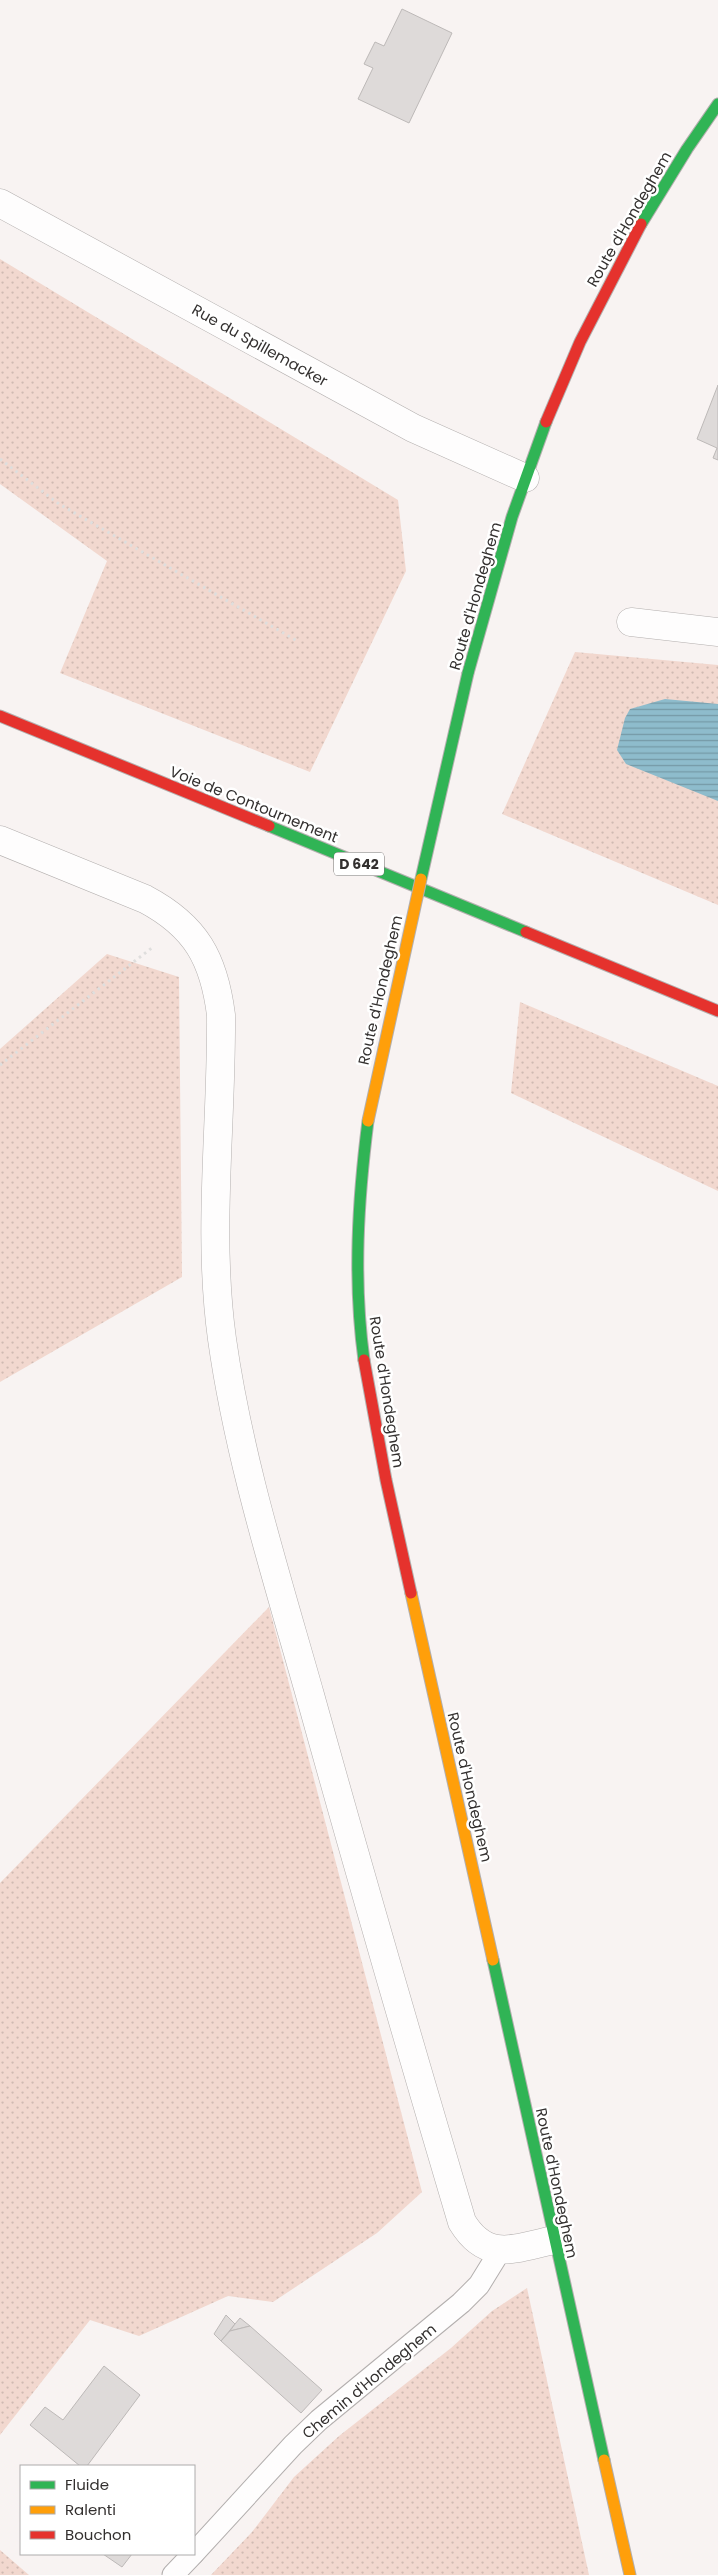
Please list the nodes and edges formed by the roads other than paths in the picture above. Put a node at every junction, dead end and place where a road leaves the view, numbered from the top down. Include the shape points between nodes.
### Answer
1 (718, 104) edge
2 (0, 202) edge
3 (525, 478) junction
4 (631, 622) dead end
5 (718, 632) edge
6 (0, 716) edge
7 (0, 840) edge
8 (718, 1012) edge
9 (554, 2240) junction
10 (500, 2251) junction
11 (195, 2551) edge
12 (191, 2555) edge
13 (173, 2575) edge
14 (630, 2575) edge

1 - 3 main road, Route d'Hondeghem via 647,213 599,303 558,392
2 - 3 street, Rue du Spillemacker via 413,428
3 - 9 main road, Route d'Hondeghem, bridge via 468,673 396,984 368,1121 361,1182 358,1258 359,1310 370,1398 386,1480
4 - 5 street
6 - 8 main road, Voie de Contournement / D 642
7 - 10 street via 166,910 199,942 211,966 218,988 221,1038 215,1154 216,1268 222,1340 245,1454 280,1592 462,2222 478,2242
9 - 10 street
9 - 14 main road, Route d'Hondeghem
10 - 11 lane, Chemin d'Hondeghem via 484,2278 461,2303 292,2445
12 - 13 lane, Chemin d'Hondeghem

